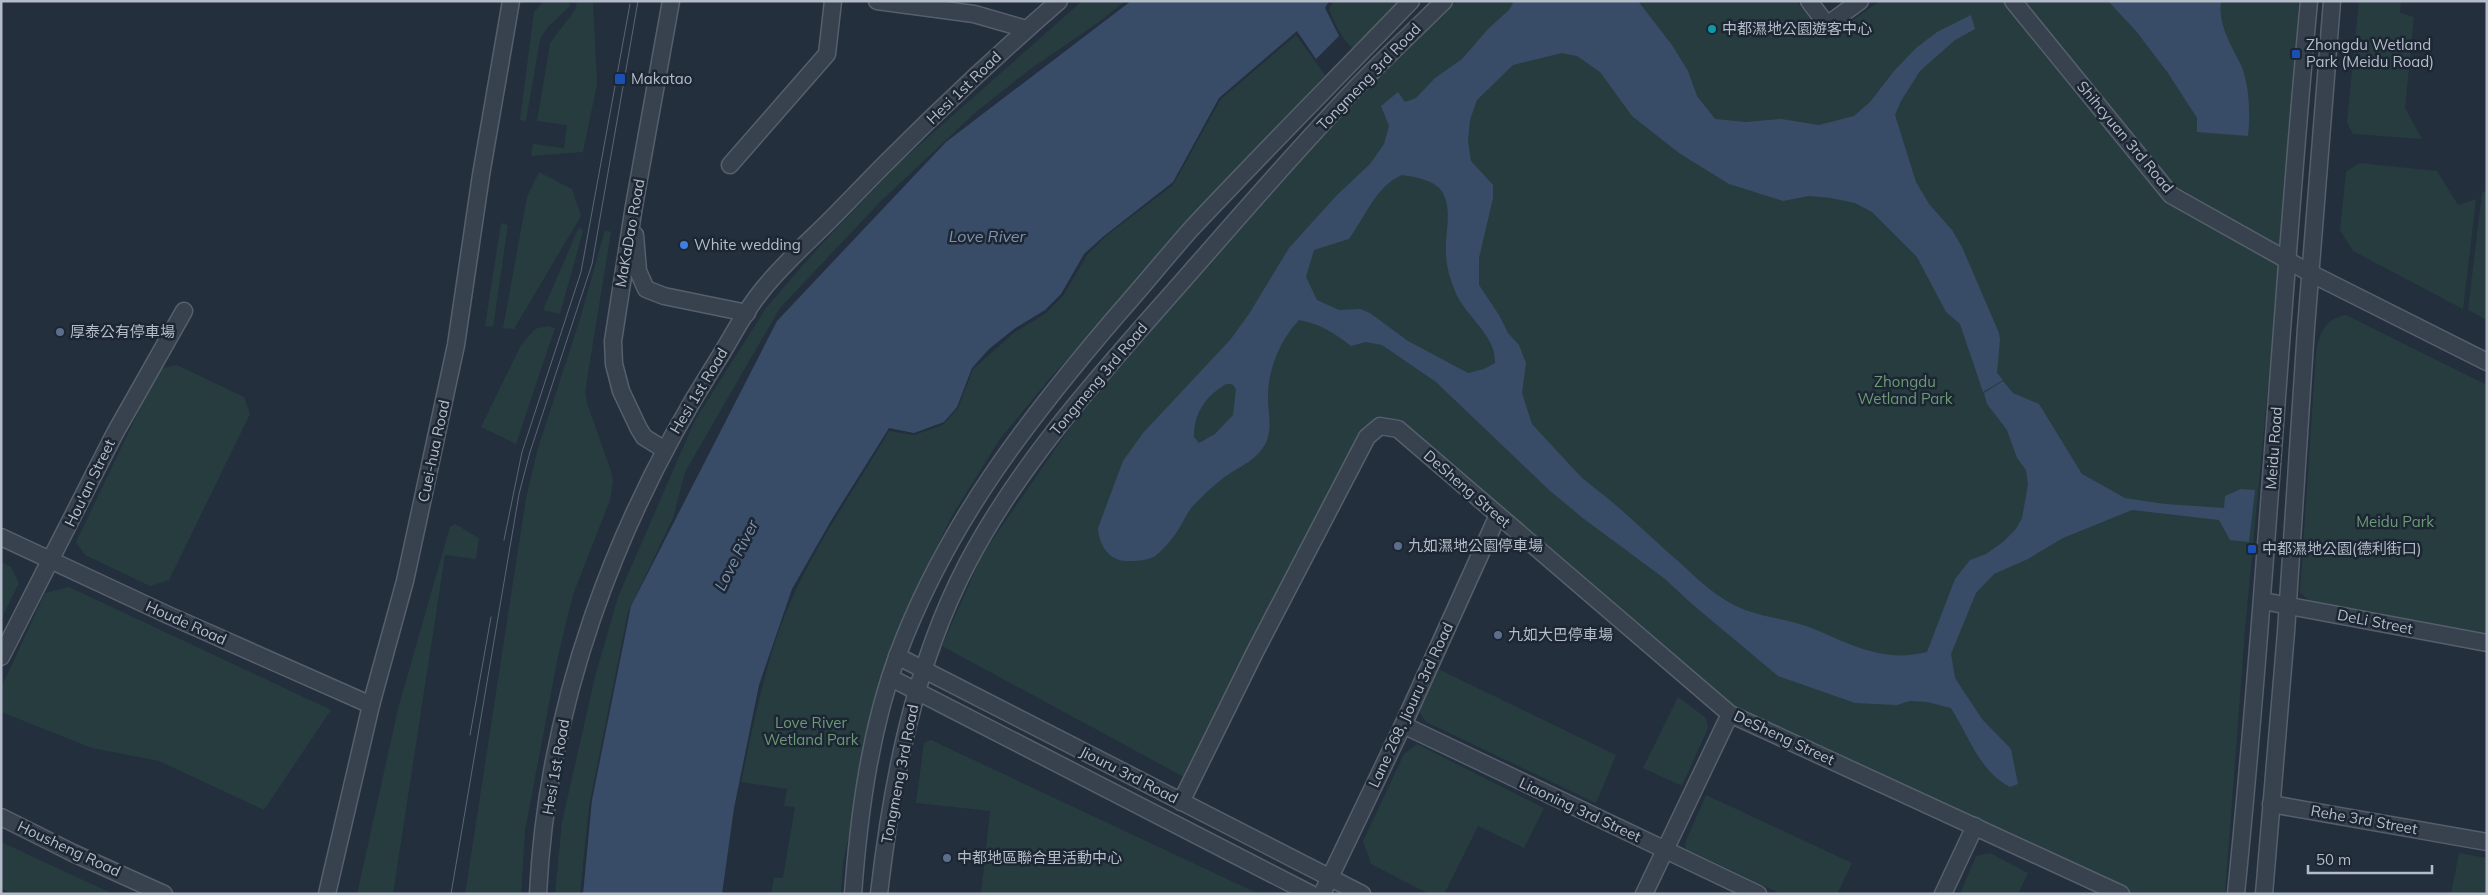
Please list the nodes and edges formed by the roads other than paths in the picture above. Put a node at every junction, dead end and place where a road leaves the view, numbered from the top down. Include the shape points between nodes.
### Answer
1 (511, 1) edge
2 (671, 1) edge
3 (833, 1) edge
4 (878, 1) edge
5 (1059, 1) edge
6 (1411, 1) edge
7 (1444, 1) edge
8 (1809, 1) edge
9 (1860, 1) edge
10 (2013, 1) edge
11 (2309, 1) edge
12 (2332, 1) edge
13 (1026, 29) junction
14 (730, 165) dead end
15 (634, 206) junction
16 (2287, 258) junction
17 (2310, 273) junction
18 (184, 311) dead end
19 (747, 313) junction
20 (2487, 362) edge
21 (665, 450) junction
22 (1498, 515) junction
23 (1, 537) edge
24 (52, 562) junction
25 (2263, 601) junction
26 (2287, 606) junction
27 (2487, 643) edge
28 (897, 656) junction
29 (1, 657) edge
30 (924, 670) junction
31 (891, 678) junction
32 (917, 691) junction
33 (371, 705) junction
34 (1730, 714) junction
35 (1403, 725) junction
36 (1181, 802) junction
37 (2270, 804) junction
38 (1, 817) edge
39 (1975, 826) junction
40 (2487, 842) edge
41 (1664, 850) junction
42 (857, 852) junction
43 (884, 856) junction
44 (1330, 877) junction
45 (164, 894) edge
46 (327, 894) edge
47 (538, 894) edge
48 (852, 894) edge
49 (879, 894) edge
50 (1311, 894) edge
51 (1322, 894) edge
52 (1362, 894) edge
53 (1644, 894) edge
54 (1758, 894) edge
55 (1943, 894) edge
56 (2121, 894) edge
57 (2236, 894) edge
58 (2264, 894) edge

1 - 33 street, Cuei-hua Road via 456,345 405,581
2 - 15 street, MaKaDao Road
3 - 14 street via 827,54
4 - 13 street via 974,14
5 - 13 street, Hesi 1st Road
6 - 28 street, Tongmeng 3rd Road via 1191,229 1051,392 991,475 942,555
7 - 30 street, Tongmeng 3rd Road via 1351,92 1075,404 1010,492 967,565
8 - 9 street via 1828,25
10 - 16 street, Shihcyuan 3rd Road via 2171,195
11 - 16 street, Meidu Road
12 - 17 street, Meidu Road
13 - 19 street, Hesi 1st Road via 889,159 760,292
15 - 19 street via 638,271 646,289 664,296
15 - 21 street, MaKaDao Road via 616,312 614,364 621,391 639,429 644,437
16 - 17 street, Shihcyuan 3rd Road
16 - 25 street, Meidu Road
17 - 20 street
17 - 26 street, Meidu Road
18 - 24 street, Hou'an Street via 115,433
19 - 21 street, Hesi 1st Road via 685,411
21 - 47 street, Hesi 1st Road via 607,577 582,649 558,747
22 - 34 street, DeSheng Street
22 - 35 street, Lane 268, Jiouru 3rd Road
22 - 36 street, DeSheng Street via 1398,429 1380,426 1366,437
23 - 24 street, Houde Road
24 - 29 street, Hou'an Street
24 - 33 street, Houde Road
25 - 26 street, DeLi Street
25 - 57 street, Meidu Road
26 - 27 street, DeLi Street
26 - 37 street, Meidu Road
28 - 30 street, Jiouru 3rd Road
28 - 31 street, Tongmeng 3rd Road
30 - 32 street, Tongmeng 3rd Road
30 - 36 street, Jiouru 3rd Road
31 - 32 street, Jiouru 3rd Road
31 - 42 street, Tongmeng 3rd Road via 876,726
32 - 43 street, Tongmeng 3rd Road via 892,799
32 - 50 street, Jiouru 3rd Road
33 - 46 street, Cuei-hua Road
34 - 39 street, DeSheng Street
34 - 41 street
35 - 41 street, Liaoning 3rd Street
35 - 44 street, Lane 268, Jiouru 3rd Road
36 - 44 street, Jiouru 3rd Road
37 - 40 street, Rehe 3rd Street
37 - 58 street, Meidu Road
38 - 45 street, Housheng Road
39 - 55 street
39 - 56 street, DeSheng Street
41 - 53 street
41 - 54 street, Liaoning 3rd Street
42 - 43 street
42 - 48 street, Tongmeng 3rd Road
43 - 49 street, Tongmeng 3rd Road
44 - 51 street, Lane 268, Jiouru 3rd Road
44 - 52 street, Jiouru 3rd Road

